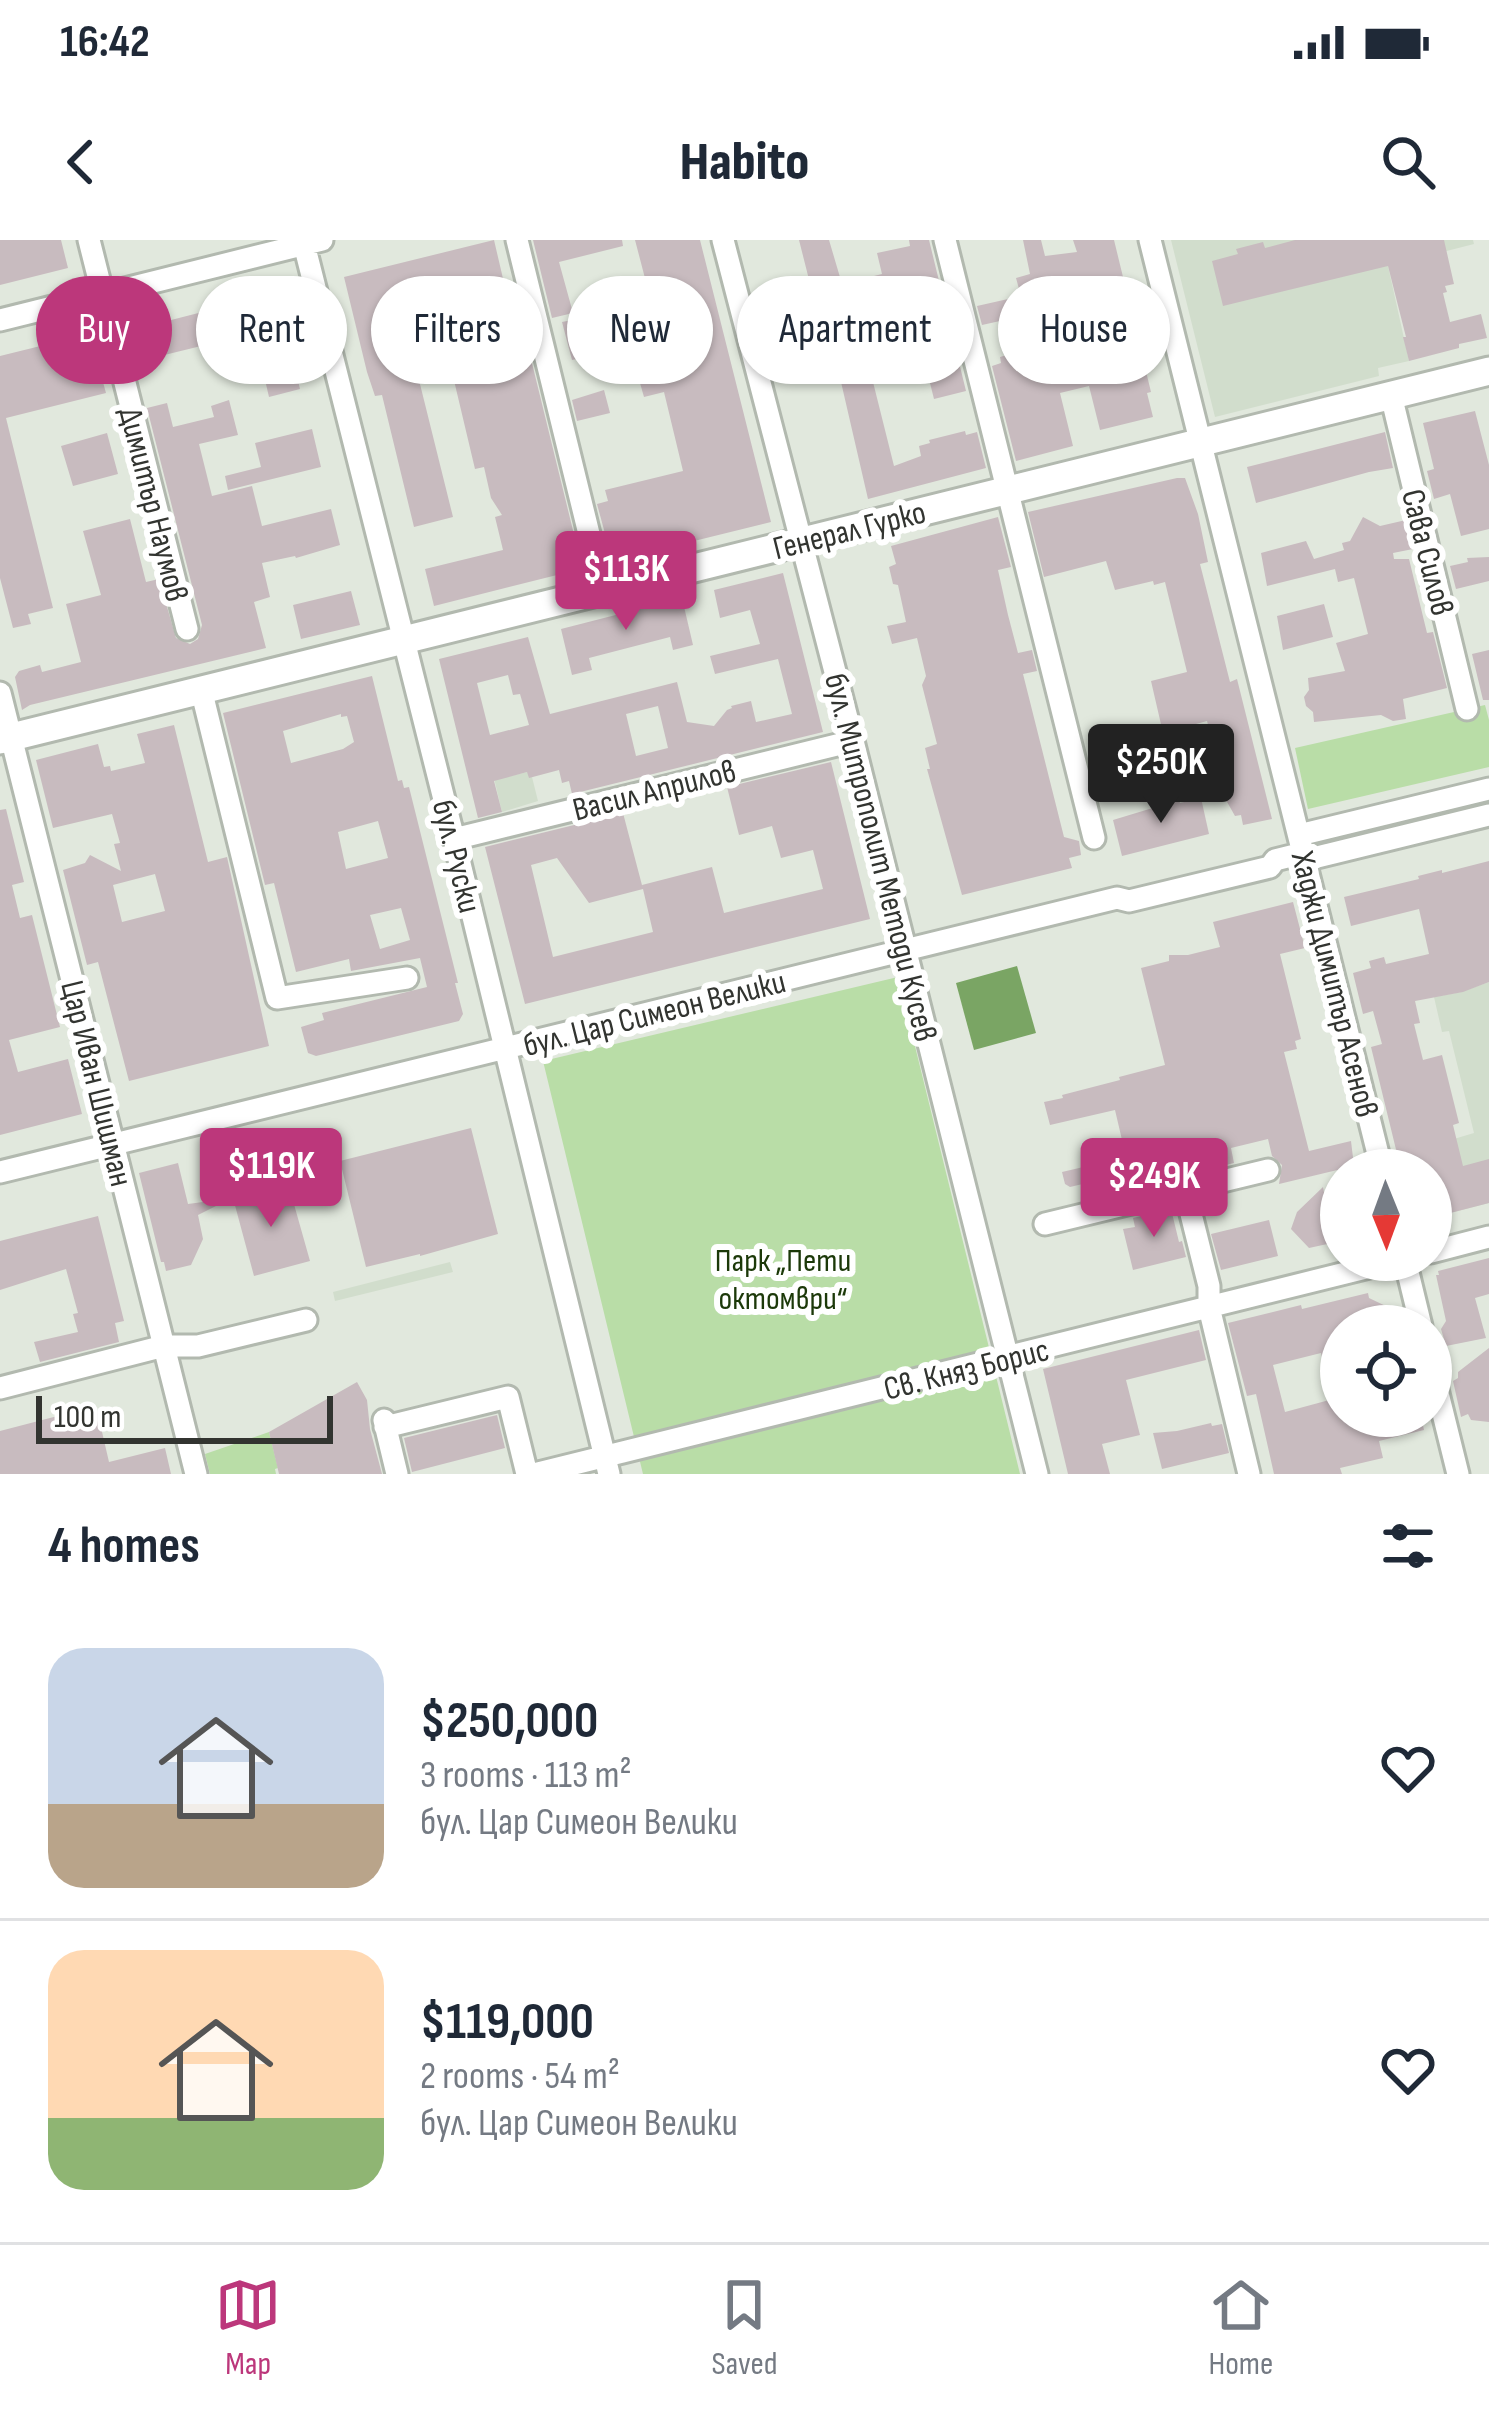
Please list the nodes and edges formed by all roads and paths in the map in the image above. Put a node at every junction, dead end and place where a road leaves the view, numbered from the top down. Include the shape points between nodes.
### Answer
1 (89, 240) edge
2 (517, 240) edge
3 (723, 240) edge
4 (945, 240) edge
5 (1150, 240) edge
6 (310, 242) edge
7 (98, 276) edge
8 (172, 277) edge
9 (36, 311) edge
10 (0, 320) edge
11 (1489, 370) edge
12 (125, 384) edge
13 (1391, 395) junction
14 (1201, 442) junction
15 (1008, 490) junction
16 (800, 542) junction
17 (603, 591) junction
18 (187, 629) dead end
19 (402, 640) junction
20 (201, 689) junction
21 (0, 693) edge
22 (1468, 709) dead end
23 (6, 738) edge
24 (854, 741) junction
25 (1489, 789) edge
26 (1489, 815) edge
27 (1094, 838) dead end
28 (454, 839) junction
29 (1302, 849) junction
30 (905, 950) junction
31 (407, 977) dead end
32 (506, 1048) junction
33 (114, 1144) junction
34 (1377, 1149) edge
35 (1268, 1169) dead end
36 (0, 1172) edge
37 (1185, 1190) junction
38 (1045, 1224) dead end
39 (1489, 1237) edge
40 (1452, 1247) edge
41 (1320, 1280) edge
42 (1209, 1307) junction
43 (306, 1320) dead end
44 (164, 1346) junction
45 (1010, 1358) junction
46 (0, 1388) edge
47 (1449, 1437) edge
48 (607, 1465) edge
49 (196, 1474) edge
50 (397, 1474) edge
51 (530, 1474) edge
52 (1037, 1474) edge
53 (1249, 1474) edge
54 (1458, 1474) edge

1 - 7 street, Димитър Наумов
2 - 17 street
3 - 16 street, бул. Митрополит Методи Кусев
4 - 15 street
5 - 14 street, Хаджи Димитър Асенов
6 - 8 street
6 - 19 street, бул. Руски
9 - 10 street
11 - 13 main road, Генерал Гурко
12 - 18 street, Димитър Наумов
13 - 14 main road, Генерал Гурко
13 - 22 street, Сава Силов
14 - 15 main road, Генерал Гурко
14 - 29 street, Хаджи Димитър Асенов
15 - 16 main road, Генерал Гурко
15 - 27 street
16 - 17 main road, Генерал Гурко
16 - 24 street, бул. Митрополит Методи Кусев
17 - 19 main road, Генерал Гурко
19 - 20 main road, Генерал Гурко
19 - 28 street, бул. Руски
20 - 23 main road, Генерал Гурко
20 - 31 street via 277,998
21 - 23 street, Цар Иван Шишман
23 - 33 street, Цар Иван Шишман
24 - 28 street, Васил Априлов
24 - 30 street, бул. Митрополит Методи Кусев
25 - 29 street, бул. Цар Симеон Велики
26 - 29 street, бул. Цар Симеон Велики
28 - 32 street, бул. Руски
29 - 30 street, бул. Цар Симеон Велики via 1270,867
29 - 34 street, Хаджи Димитър Асенов
30 - 32 street, бул. Цар Симеон Велики
30 - 45 street, бул. Митрополит Методи Кусев
32 - 33 street, бул. Цар Симеон Велики
32 - 48 street, бул. Руски
33 - 36 street, бул. Цар Симеон Велики
33 - 44 street, Цар Иван Шишман
35 - 37 street
37 - 38 street
37 - 42 street
39 - 40 street
41 - 42 street, Св. Княз Борис
42 - 45 street, Св. Княз Борис
42 - 53 street
43 - 44 street via 198,1346
44 - 46 street
44 - 49 street, Цар Иван Шишман
45 - 48 street, Св. Княз Борис
45 - 52 street, бул. Митрополит Методи Кусев
47 - 54 street
48 - 51 street, Св. Княз Борис
50 - 51 street via 385,1423 508,1397

